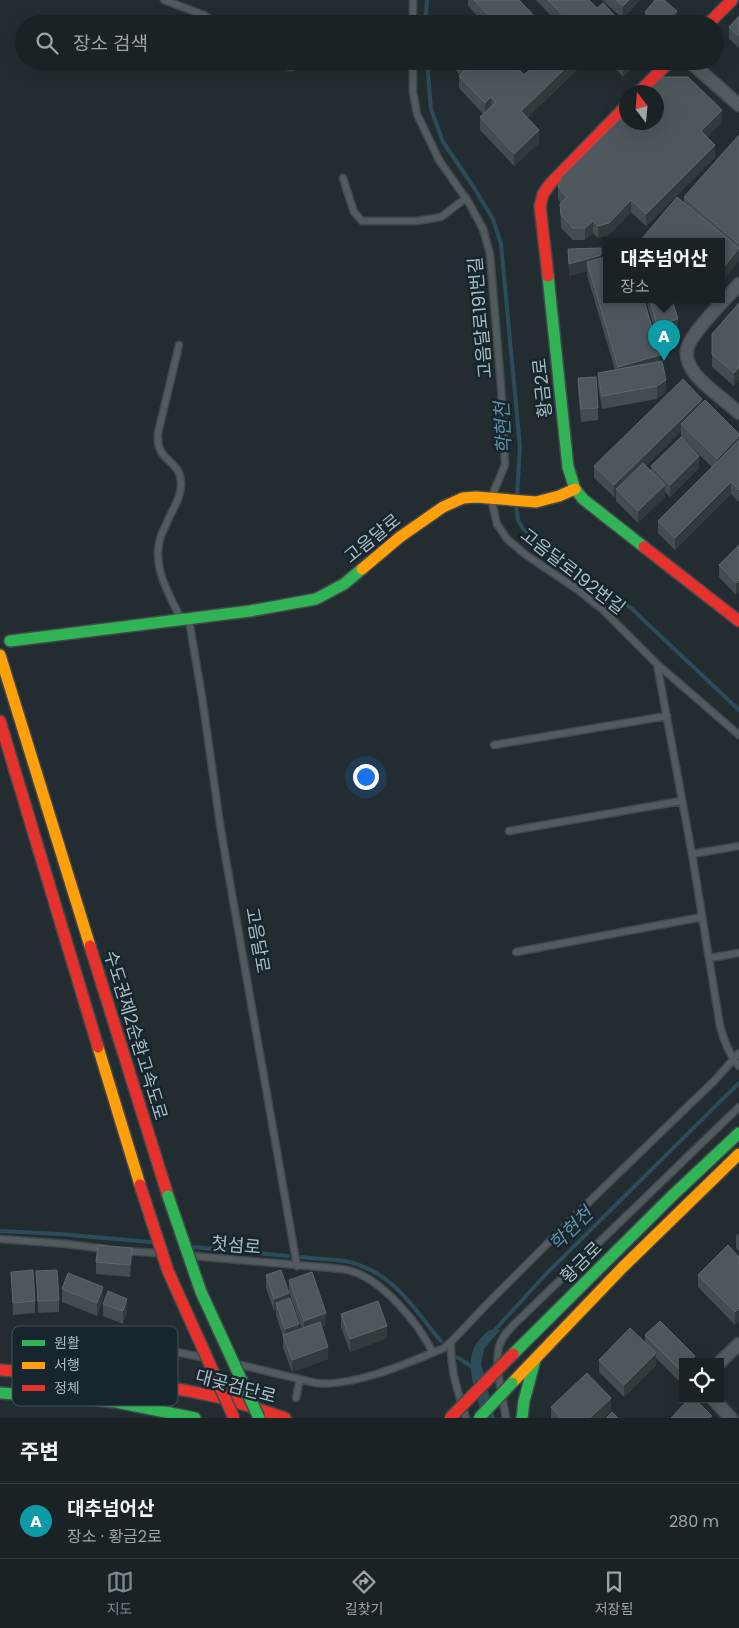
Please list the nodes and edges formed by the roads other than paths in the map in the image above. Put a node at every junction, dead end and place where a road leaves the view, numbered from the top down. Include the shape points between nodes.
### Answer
1 (164, 0) edge
2 (413, 0) edge
3 (732, 0) edge
4 (204, 15) edge
5 (413, 15) edge
6 (717, 15) edge
7 (413, 70) edge
8 (661, 70) edge
9 (699, 70) edge
10 (647, 85) edge
11 (739, 105) edge
12 (619, 113) edge
13 (343, 178) dead end
14 (466, 198) junction
15 (739, 284) edge
16 (725, 300) edge
17 (722, 303) edge
18 (179, 345) dead end
19 (739, 412) edge
20 (575, 489) junction
21 (497, 498) junction
22 (185, 619) junction
23 (739, 621) edge
24 (10, 641) dead end
25 (0, 655) edge
26 (657, 664) junction
27 (667, 716) junction
28 (0, 721) edge
29 (739, 735) edge
30 (494, 745) dead end
31 (681, 801) junction
32 (509, 832) dead end
33 (739, 846) edge
34 (692, 854) junction
35 (702, 917) junction
36 (516, 952) dead end
37 (739, 953) edge
38 (710, 958) junction
39 (739, 1053) edge
40 (737, 1063) edge
41 (739, 1107) edge
42 (739, 1133) edge
43 (739, 1154) edge
44 (0, 1239) edge
45 (109, 1249) edge
46 (119, 1250) edge
47 (168, 1254) dead end
48 (177, 1255) dead end
49 (297, 1266) junction
50 (451, 1342) junction
51 (739, 1344) edge
52 (178, 1353) edge
53 (434, 1353) junction
54 (535, 1358) junction
55 (724, 1358) edge
56 (218, 1361) dead end
57 (227, 1362) dead end
58 (300, 1379) junction
59 (178, 1389) edge
60 (296, 1398) dead end
61 (717, 1403) edge
62 (138, 1406) edge
63 (159, 1410) junction
64 (462, 1414) edge
65 (174, 1418) edge
66 (195, 1418) edge
67 (234, 1418) edge
68 (259, 1418) edge
69 (285, 1418) edge
70 (442, 1418) edge
71 (450, 1418) edge
72 (478, 1418) edge
73 (506, 1418) edge
74 (522, 1418) edge
75 (731, 1418) edge

1 - 4 lane
2 - 5 lane
3 - 6 main road
7 - 14 lane, 고음달로191번길 via 417,114 440,160
8 - 10 main road
9 - 11 street
12 - 20 main road, 황금2로 via 550,184 540,206 568,467
13 - 14 lane via 354,212 362,221 441,218
14 - 21 lane, 고음달로191번길 via 483,229 490,254 505,465
15 - 16 street
17 - 19 street via 690,341 687,358 696,376
18 - 22 lane, 고음달로 via 157,443 178,470 181,491 160,537 158,560 166,587
20 - 21 main road, 고음달로 via 548,500 526,502
20 - 23 main road, 황금2로 via 601,514
21 - 22 main road, 고음달로 via 463,498 443,507 400,537 344,584 316,599
21 - 26 lane, 고음달로192번길 via 497,524 507,539 603,610
22 - 24 main road, 고음달로
22 - 49 lane, 고음달로 via 202,697 223,840
25 - 68 main road, 수도권제2순환고속도로, bridge via 168,1196 202,1292
26 - 27 lane
26 - 29 lane, 고음달로192번길
27 - 30 lane
27 - 31 lane
28 - 67 main road, bridge via 168,1271
31 - 32 lane
31 - 34 lane
33 - 34 lane
34 - 35 lane
35 - 36 lane
35 - 38 lane
37 - 38 lane
38 - 40 lane via 720,1026
39 - 40 lane
40 - 50 lane via 594,1196
41 - 73 lane via 505,1336 500,1343 497,1362
42 - 64 main road, 황금로, bridge via 513,1354
43 - 54 main road, 황금로
44 - 45 lane
46 - 47 lane
48 - 49 lane, 첫섬로
49 - 53 lane, 첫섬로 via 353,1271 366,1278 412,1319
50 - 53 lane
50 - 64 lane via 452,1373
51 - 55 street
52 - 56 lane
53 - 58 lane via 340,1383
54 - 72 main road, 황금로, bridge
54 - 74 main road
57 - 58 lane
58 - 60 lane
59 - 69 main road, 대곶검단로 via 210,1395
61 - 75 street
62 - 63 main road
63 - 65 main road
63 - 66 main road
64 - 70 main road, bridge
64 - 71 main road, 황금로, bridge

